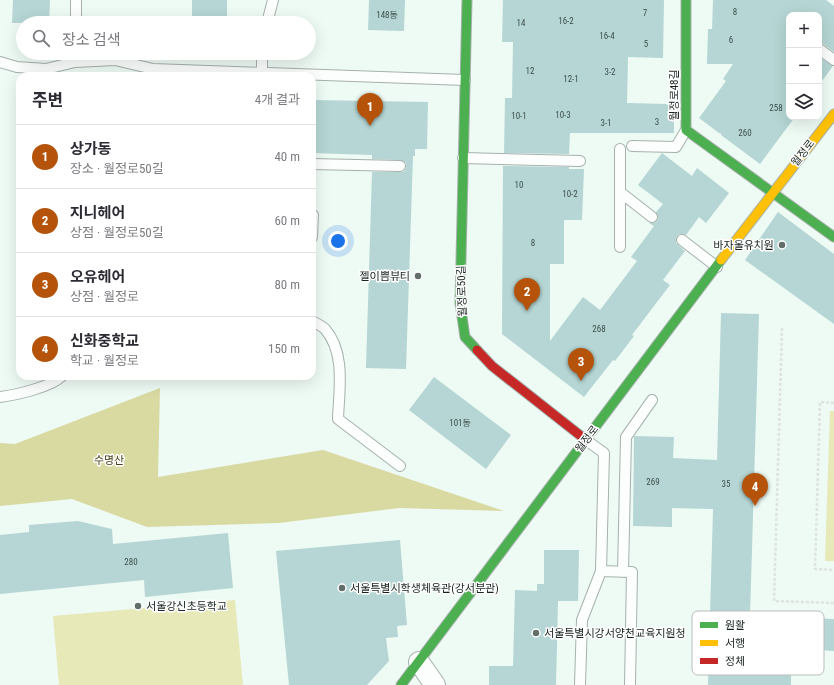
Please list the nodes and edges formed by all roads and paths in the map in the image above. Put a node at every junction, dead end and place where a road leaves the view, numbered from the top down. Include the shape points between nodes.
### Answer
1 (76, 0) edge
2 (274, 0) edge
3 (467, 0) edge
4 (686, 0) edge
5 (76, 16) edge
6 (269, 16) edge
7 (822, 51) edge
8 (68, 60) edge
9 (115, 60) edge
10 (262, 60) edge
11 (834, 60) edge
12 (0, 62) edge
13 (218, 72) edge
14 (262, 72) edge
15 (316, 76) edge
16 (466, 80) junction
17 (834, 114) edge
18 (686, 130) junction
19 (632, 146) dead end
20 (620, 149) dead end
21 (463, 158) junction
22 (580, 161) dead end
23 (316, 164) edge
24 (400, 166) dead end
25 (620, 192) junction
26 (772, 193) junction
27 (652, 217) dead end
28 (834, 237) edge
29 (682, 240) dead end
30 (620, 247) dead end
31 (717, 267) junction
32 (316, 323) edge
33 (782, 328) dead end
34 (57, 380) edge
35 (0, 397) edge
36 (652, 400) dead end
37 (834, 403) edge
38 (586, 440) junction
39 (400, 466) dead end
40 (834, 570) edge
41 (601, 571) junction
42 (623, 572) junction
43 (834, 603) edge
44 (419, 662) junction
45 (401, 685) edge
46 (435, 685) edge
47 (580, 685) edge
48 (630, 685) edge

1 - 5 lane
2 - 6 lane
3 - 16 street, 월정로50길
4 - 18 street, 월정로48길
7 - 11 lane
8 - 12 lane via 46,69 17,67
9 - 13 lane via 153,69
10 - 14 lane
15 - 16 lane
16 - 21 street, 월정로50길
17 - 26 street, 월정로
18 - 19 lane via 676,147
18 - 26 street, 월정로48길
20 - 25 lane
21 - 22 lane
21 - 38 street, 월정로50길 via 460,302 465,338 492,366
23 - 24 lane
25 - 27 lane
25 - 30 lane
26 - 28 street
26 - 31 street, 월정로
29 - 31 lane
31 - 38 street, 월정로
32 - 39 lane via 325,329 335,346 339,365 338,419
33 - 43 path via 774,601
34 - 35 lane
36 - 42 lane via 626,437
37 - 40 path via 820,402 815,569
38 - 41 lane via 604,453
38 - 44 street, 월정로
41 - 42 lane
41 - 47 lane via 582,620
42 - 48 lane via 632,572
44 - 45 street, 월정로
44 - 46 street

